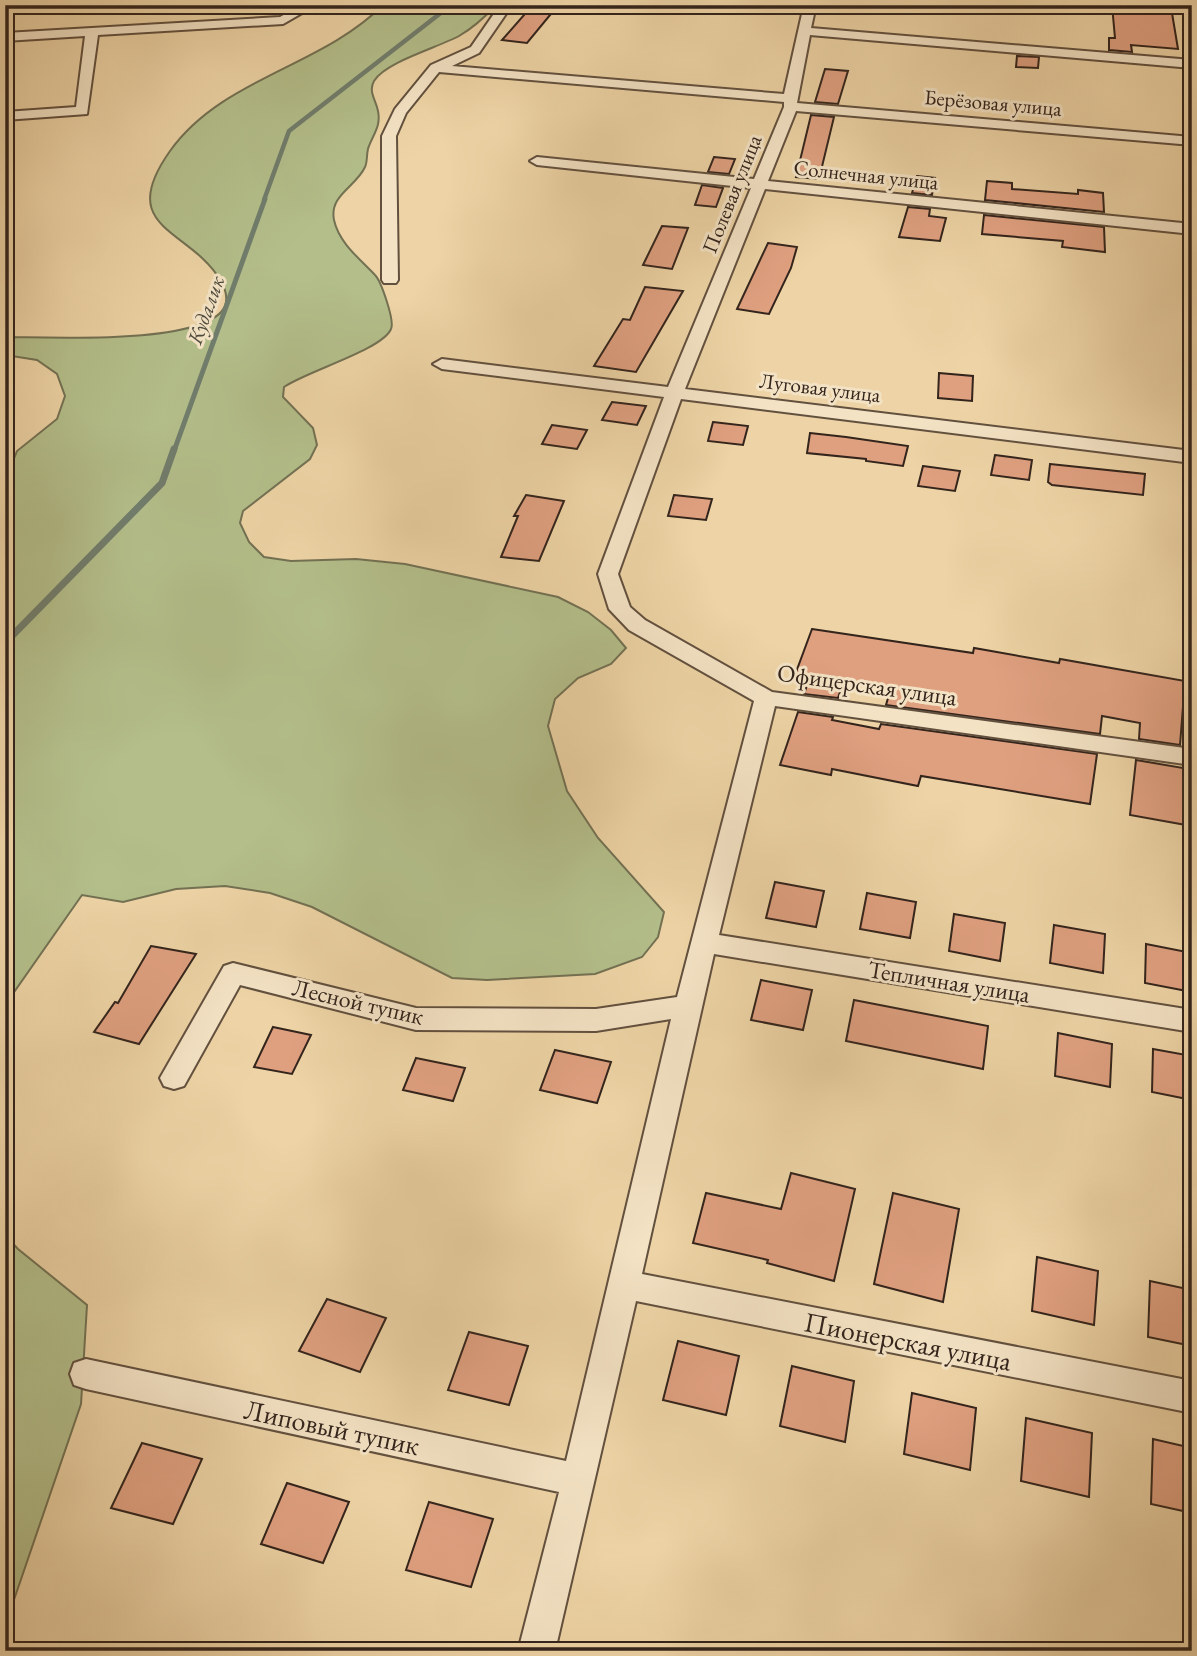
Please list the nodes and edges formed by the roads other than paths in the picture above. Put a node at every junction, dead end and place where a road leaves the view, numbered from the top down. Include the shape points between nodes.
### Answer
1 (310, 5) edge
2 (506, 5) edge
3 (810, 5) edge
4 (806, 31) junction
5 (92, 32) junction
6 (5, 37) edge
7 (1192, 64) edge
8 (436, 68) junction
9 (790, 103) junction
10 (5, 116) edge
11 (1192, 141) edge
12 (537, 161) dead end
13 (758, 185) junction
14 (1192, 229) edge
15 (390, 280) dead end
16 (442, 364) dead end
17 (674, 393) junction
18 (1192, 457) edge
19 (766, 698) junction
20 (1192, 757) edge
21 (706, 943) junction
22 (688, 1006) junction
23 (1192, 1021) edge
24 (174, 1077) dead end
25 (624, 1285) junction
26 (86, 1374) dead end
27 (1192, 1397) edge
28 (579, 1480) junction
29 (536, 1651) edge

1 - 5 street via 283,20
2 - 8 street via 475,50
3 - 4 street, Полевая улица
4 - 7 street
4 - 9 street, Полевая улица
5 - 6 street
5 - 10 street via 82,111
8 - 9 street, Берёзовая улица
8 - 15 street via 400,112 389,135
9 - 11 street, Берёзовая улица
9 - 13 street, Полевая улица
12 - 13 street, Солнечная улица
13 - 14 street, Солнечная улица
13 - 17 street, Полевая улица
16 - 17 street, Луговая улица
17 - 18 street, Луговая улица
17 - 19 street, Офицерская улица via 608,574 620,609 637,625
19 - 20 street, Офицерская улица
19 - 21 street
21 - 22 street
21 - 23 street, Тепличная улица
22 - 24 street, Лесной тупик via 596,1020 416,1019 233,973
22 - 25 street
25 - 27 street, Пионерская улица
25 - 28 street
26 - 28 street, Липовый тупик
28 - 29 street

